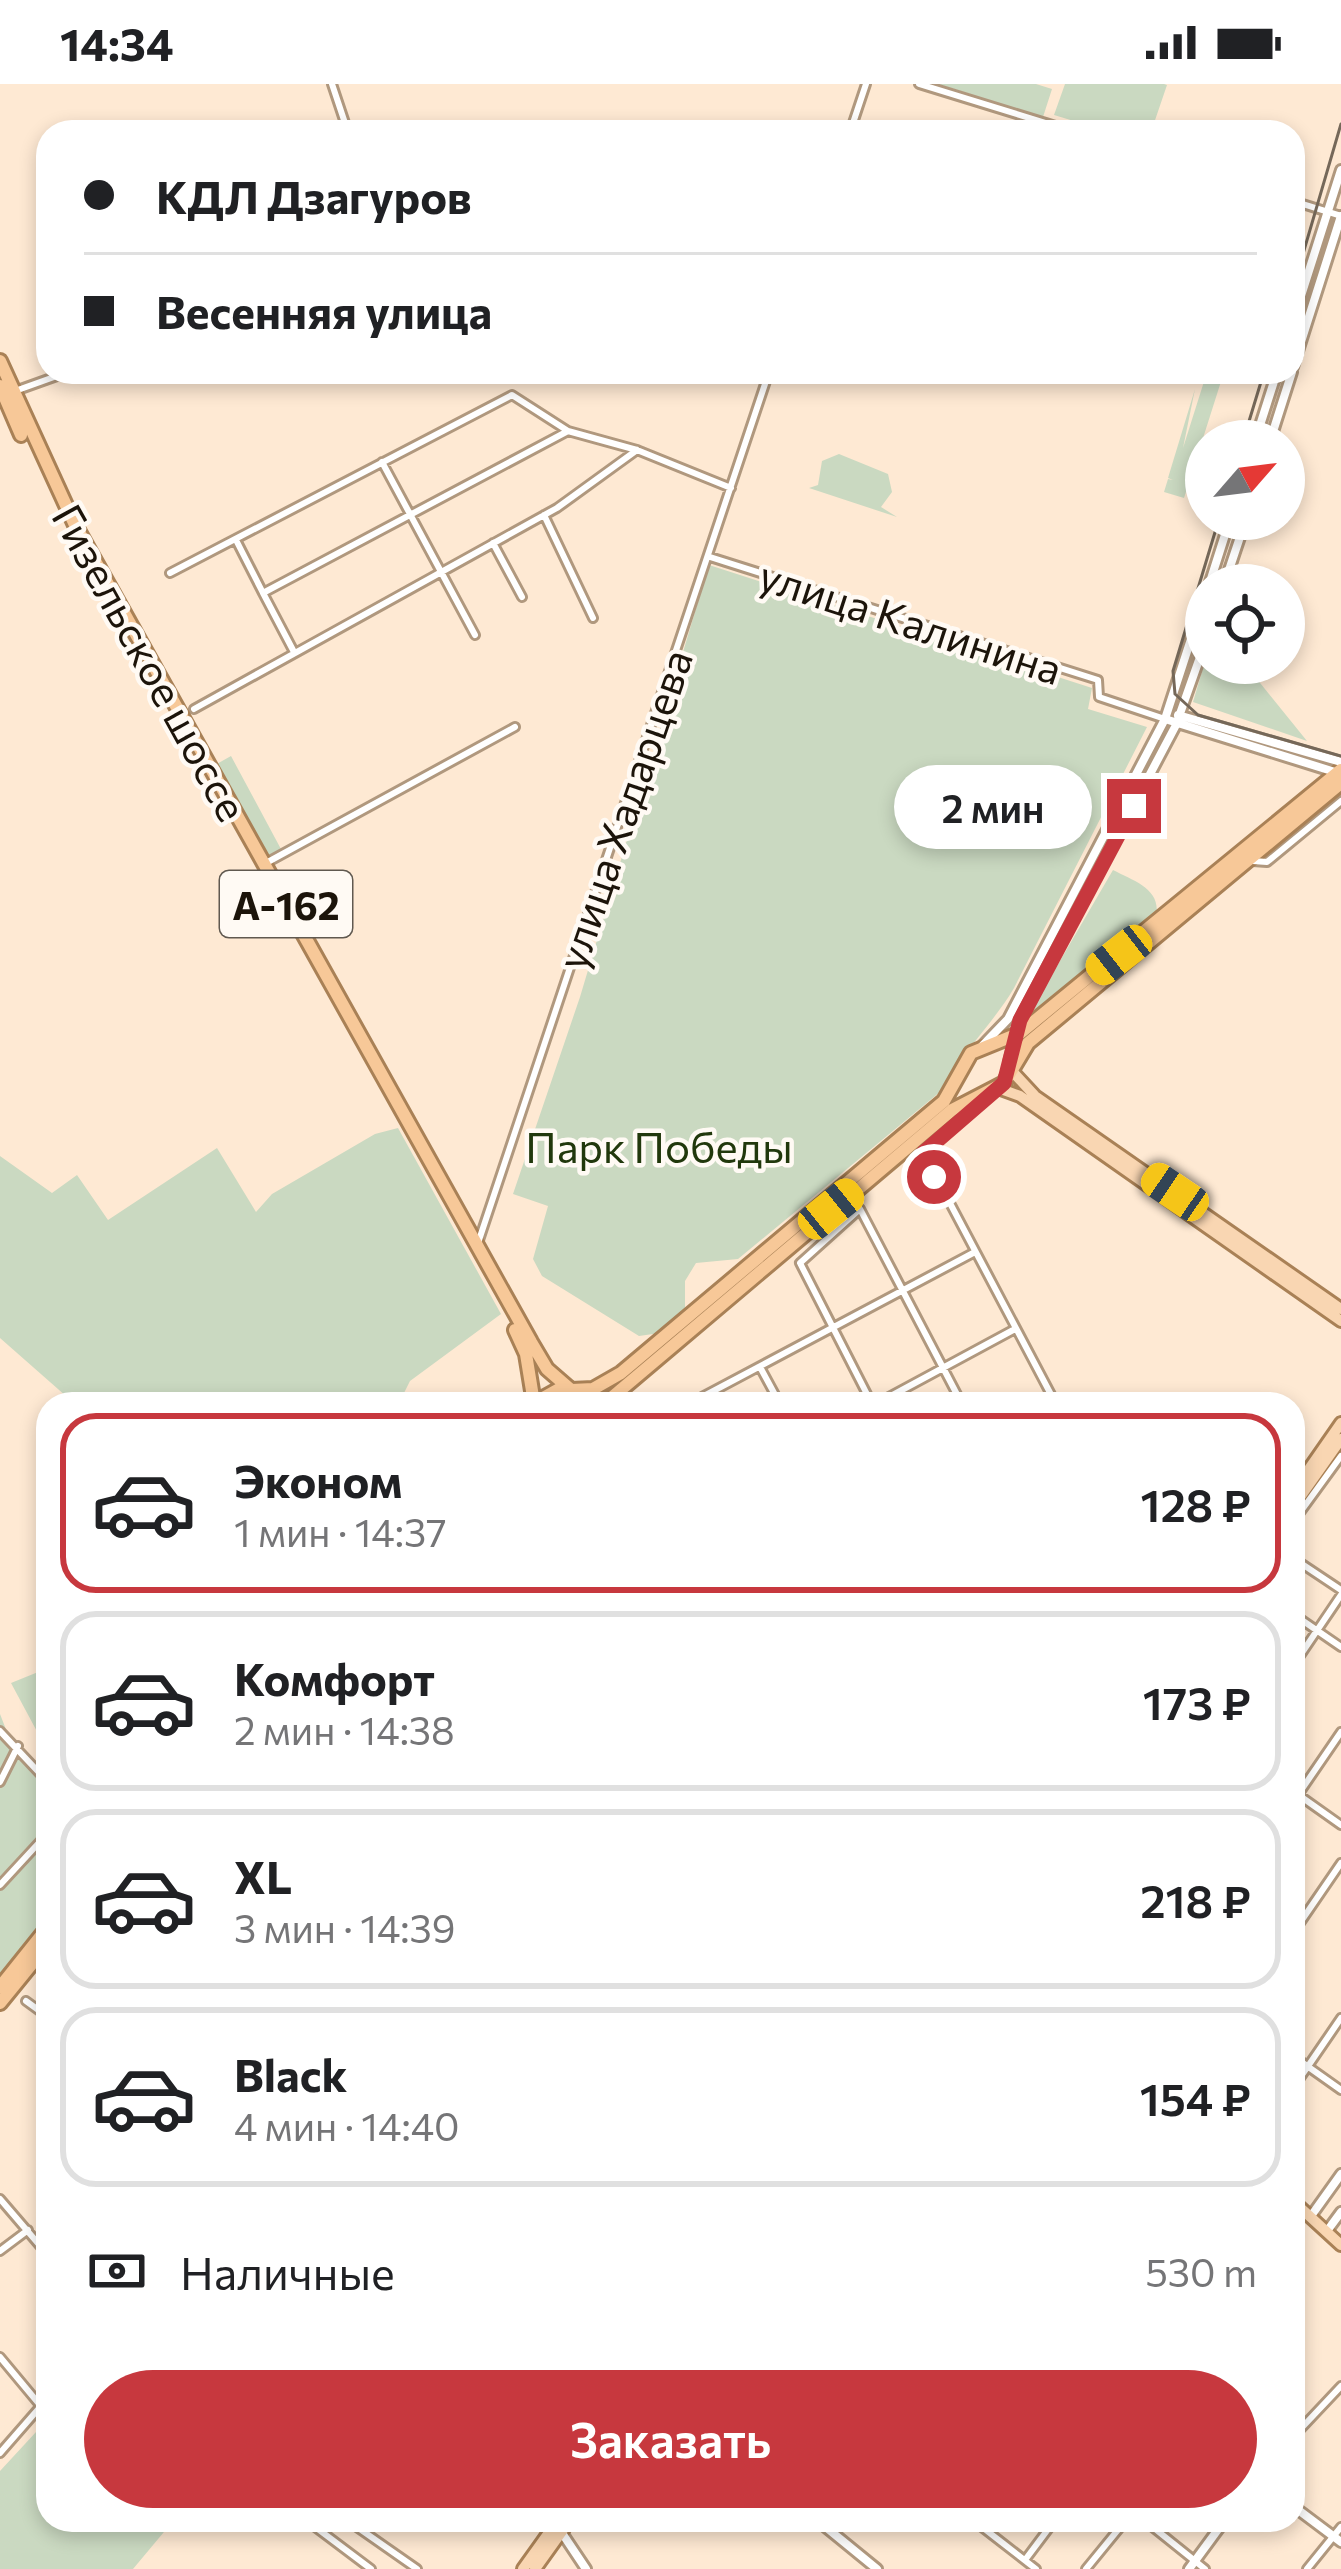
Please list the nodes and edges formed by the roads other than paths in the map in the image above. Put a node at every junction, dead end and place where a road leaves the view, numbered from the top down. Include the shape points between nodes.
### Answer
1 (332, 84) edge
2 (866, 84) edge
3 (919, 84) edge
4 (344, 120) edge
5 (854, 120) edge
6 (1037, 120) edge
7 (1341, 170) edge
8 (1305, 205) edge
9 (1328, 212) junction
10 (1341, 216) edge
11 (1305, 284) edge
12 (1305, 329) edge
13 (0, 361) edge
14 (36, 382) edge
15 (765, 384) edge
16 (1273, 384) edge
17 (1288, 384) edge
18 (4, 392) edge
19 (1262, 420) edge
20 (1277, 420) edge
21 (568, 431) junction
22 (637, 450) junction
23 (382, 462) junction
24 (731, 488) junction
25 (409, 515) junction
26 (544, 515) junction
27 (236, 540) junction
28 (493, 543) junction
29 (709, 557) junction
30 (441, 572) junction
31 (170, 573) dead end
32 (263, 593) junction
33 (523, 597) dead end
34 (593, 618) dead end
35 (475, 635) dead end
36 (294, 652) junction
37 (1185, 657) edge
38 (1191, 684) edge
39 (194, 709) dead end
40 (1180, 714) junction
41 (1165, 719) junction
42 (1176, 725) junction
43 (514, 727) dead end
44 (1340, 772) edge
45 (1341, 801) edge
46 (1250, 860) junction
47 (263, 865) junction
48 (1015, 1036) junction
49 (988, 1047) junction
50 (966, 1064) junction
51 (1009, 1065) junction
52 (381, 1081) junction
53 (995, 1089) junction
54 (478, 1246) junction
55 (975, 1252) junction
56 (1302, 1288) junction
57 (902, 1291) junction
58 (1341, 1309) edge
59 (1341, 1321) edge
60 (832, 1328) junction
61 (1016, 1329) junction
62 (760, 1367) junction
63 (942, 1368) junction
64 (571, 1389) junction
65 (532, 1392) edge
66 (548, 1392) edge
67 (574, 1392) edge
68 (618, 1392) edge
69 (712, 1392) edge
70 (774, 1392) edge
71 (867, 1392) edge
72 (897, 1392) edge
73 (955, 1392) edge
74 (1050, 1392) edge
75 (1341, 1423) edge
76 (1341, 1439) edge
77 (1341, 1456) edge
78 (1305, 1475) edge
79 (1305, 1491) edge
80 (1305, 1506) edge
81 (1305, 1567) edge
82 (1341, 1593) edge
83 (1305, 1622) edge
84 (1317, 1630) junction
85 (1341, 1647) edge
86 (1305, 1648) edge
87 (0, 1731) edge
88 (1341, 1732) edge
89 (18, 1747) junction
90 (36, 1768) edge
91 (0, 1782) edge
92 (1305, 1782) edge
93 (1305, 1802) edge
94 (1341, 1825) edge
95 (36, 1846) edge
96 (1341, 1863) edge
97 (0, 1885) edge
98 (1305, 1916) edge
99 (36, 1942) edge
100 (36, 1959) edge
101 (0, 1987) edge
102 (26, 2001) dead end
103 (0, 2003) edge
104 (36, 2008) edge
105 (1341, 2018) edge
106 (1305, 2064) edge
107 (1308, 2066) junction
108 (1305, 2070) edge
109 (1341, 2090) edge
110 (1341, 2174) edge
111 (0, 2199) edge
112 (1305, 2211) edge
113 (1341, 2212) edge
114 (1311, 2216) junction
115 (28, 2230) junction
116 (1327, 2231) junction
117 (36, 2240) edge
118 (1341, 2245) edge
119 (0, 2252) edge
120 (0, 2357) edge
121 (1341, 2386) edge
122 (36, 2400) edge
123 (36, 2412) edge
124 (1305, 2424) edge
125 (0, 2453) edge
126 (1305, 2515) edge
127 (1341, 2527) edge
128 (322, 2532) edge
129 (363, 2532) edge
130 (552, 2532) edge
131 (554, 2532) edge
132 (562, 2532) edge
133 (832, 2532) edge
134 (988, 2532) edge
135 (1046, 2532) edge
136 (1116, 2532) edge
137 (1157, 2532) edge
138 (1216, 2532) edge
139 (1337, 2539) edge
140 (1025, 2561) junction
141 (1192, 2565) edge
142 (371, 2569) edge
143 (417, 2569) edge
144 (523, 2569) edge
145 (535, 2569) edge
146 (586, 2569) edge
147 (877, 2569) edge
148 (1036, 2569) edge
149 (1086, 2569) edge
150 (1205, 2569) edge
151 (1307, 2569) edge

1 - 4 street
2 - 5 street
3 - 6 street
7 - 9 street
8 - 9 street
9 - 10 street
9 - 11 street
10 - 12 street
13 - 18 highway, Гизельское шоссе / А-162
14 - 18 street
15 - 24 street, улица Хадарцева
16 - 19 street
17 - 20 street
18 - 47 highway, Гизельское шоссе / А-162
18 - 52 highway, Гизельское шоссе / А-162 via 69,529
21 - 22 street
21 - 23 street via 512,395
21 - 25 street
22 - 24 street
22 - 26 street
23 - 25 street
23 - 27 street
24 - 29 street, улица Хадарцева
25 - 30 street
25 - 32 street
26 - 28 street
26 - 34 street
27 - 31 street
27 - 32 street
28 - 30 street
28 - 33 street
29 - 41 street, улица Калинина via 1098,680 1100,697
29 - 54 street, улица Хадарцева
30 - 35 street
30 - 36 street
32 - 36 street
36 - 39 street
37 - 41 street
38 - 40 street
40 - 41 street
40 - 42 street
40 - 44 street
41 - 42 street, улица Калинина
41 - 49 street
42 - 44 street, улица Калинина
42 - 48 street
43 - 47 street
44 - 46 highway
44 - 48 highway
45 - 46 street via 1267,862
46 - 51 highway
47 - 52 highway, Гизельское шоссе / А-162
48 - 49 highway
48 - 51 street
49 - 50 highway
49 - 51 highway
50 - 53 highway via 974,1085
50 - 64 highway via 944,1101 621,1373 593,1389
51 - 53 highway
51 - 56 main road via 1035,1096
52 - 54 highway, Гизельское шоссе / А-162
52 - 65 highway, Гизельское шоссе / А-162 via 522,1345
53 - 55 street via 923,1153
53 - 56 main road via 1020,1096
53 - 68 highway via 952,1110
54 - 64 highway, Гизельское шоссе / А-162 via 543,1363
55 - 57 street
55 - 61 street
56 - 58 main road
56 - 59 main road
57 - 60 street
57 - 60 street via 860,1209 800,1263
57 - 63 street
60 - 62 street
60 - 71 street
61 - 63 street
61 - 74 street
62 - 69 street
62 - 70 street
63 - 72 street
63 - 73 street
64 - 66 highway
64 - 67 highway, Гизельское шоссе
75 - 78 main road
76 - 79 main road
77 - 80 street
81 - 82 street
82 - 84 street
83 - 84 street
84 - 85 street
84 - 86 street
87 - 89 street
88 - 92 street
89 - 90 street
89 - 91 street
93 - 94 street
95 - 97 street
96 - 98 street
99 - 101 highway
100 - 103 highway
102 - 104 street
105 - 107 street
106 - 107 street
107 - 108 street
107 - 109 street
110 - 114 street
111 - 115 street
112 - 114 main road
113 - 116 street
114 - 116 main road
115 - 117 street
115 - 119 street
116 - 118 main road
120 - 122 street
121 - 124 street
123 - 125 street
126 - 139 street
127 - 139 street
128 - 142 street
129 - 143 street
130 - 144 main road
131 - 145 main road
132 - 146 street
133 - 147 street
134 - 140 street
135 - 140 street
136 - 149 street
137 - 141 street
138 - 141 street
139 - 151 street
140 - 148 street
141 - 150 street

